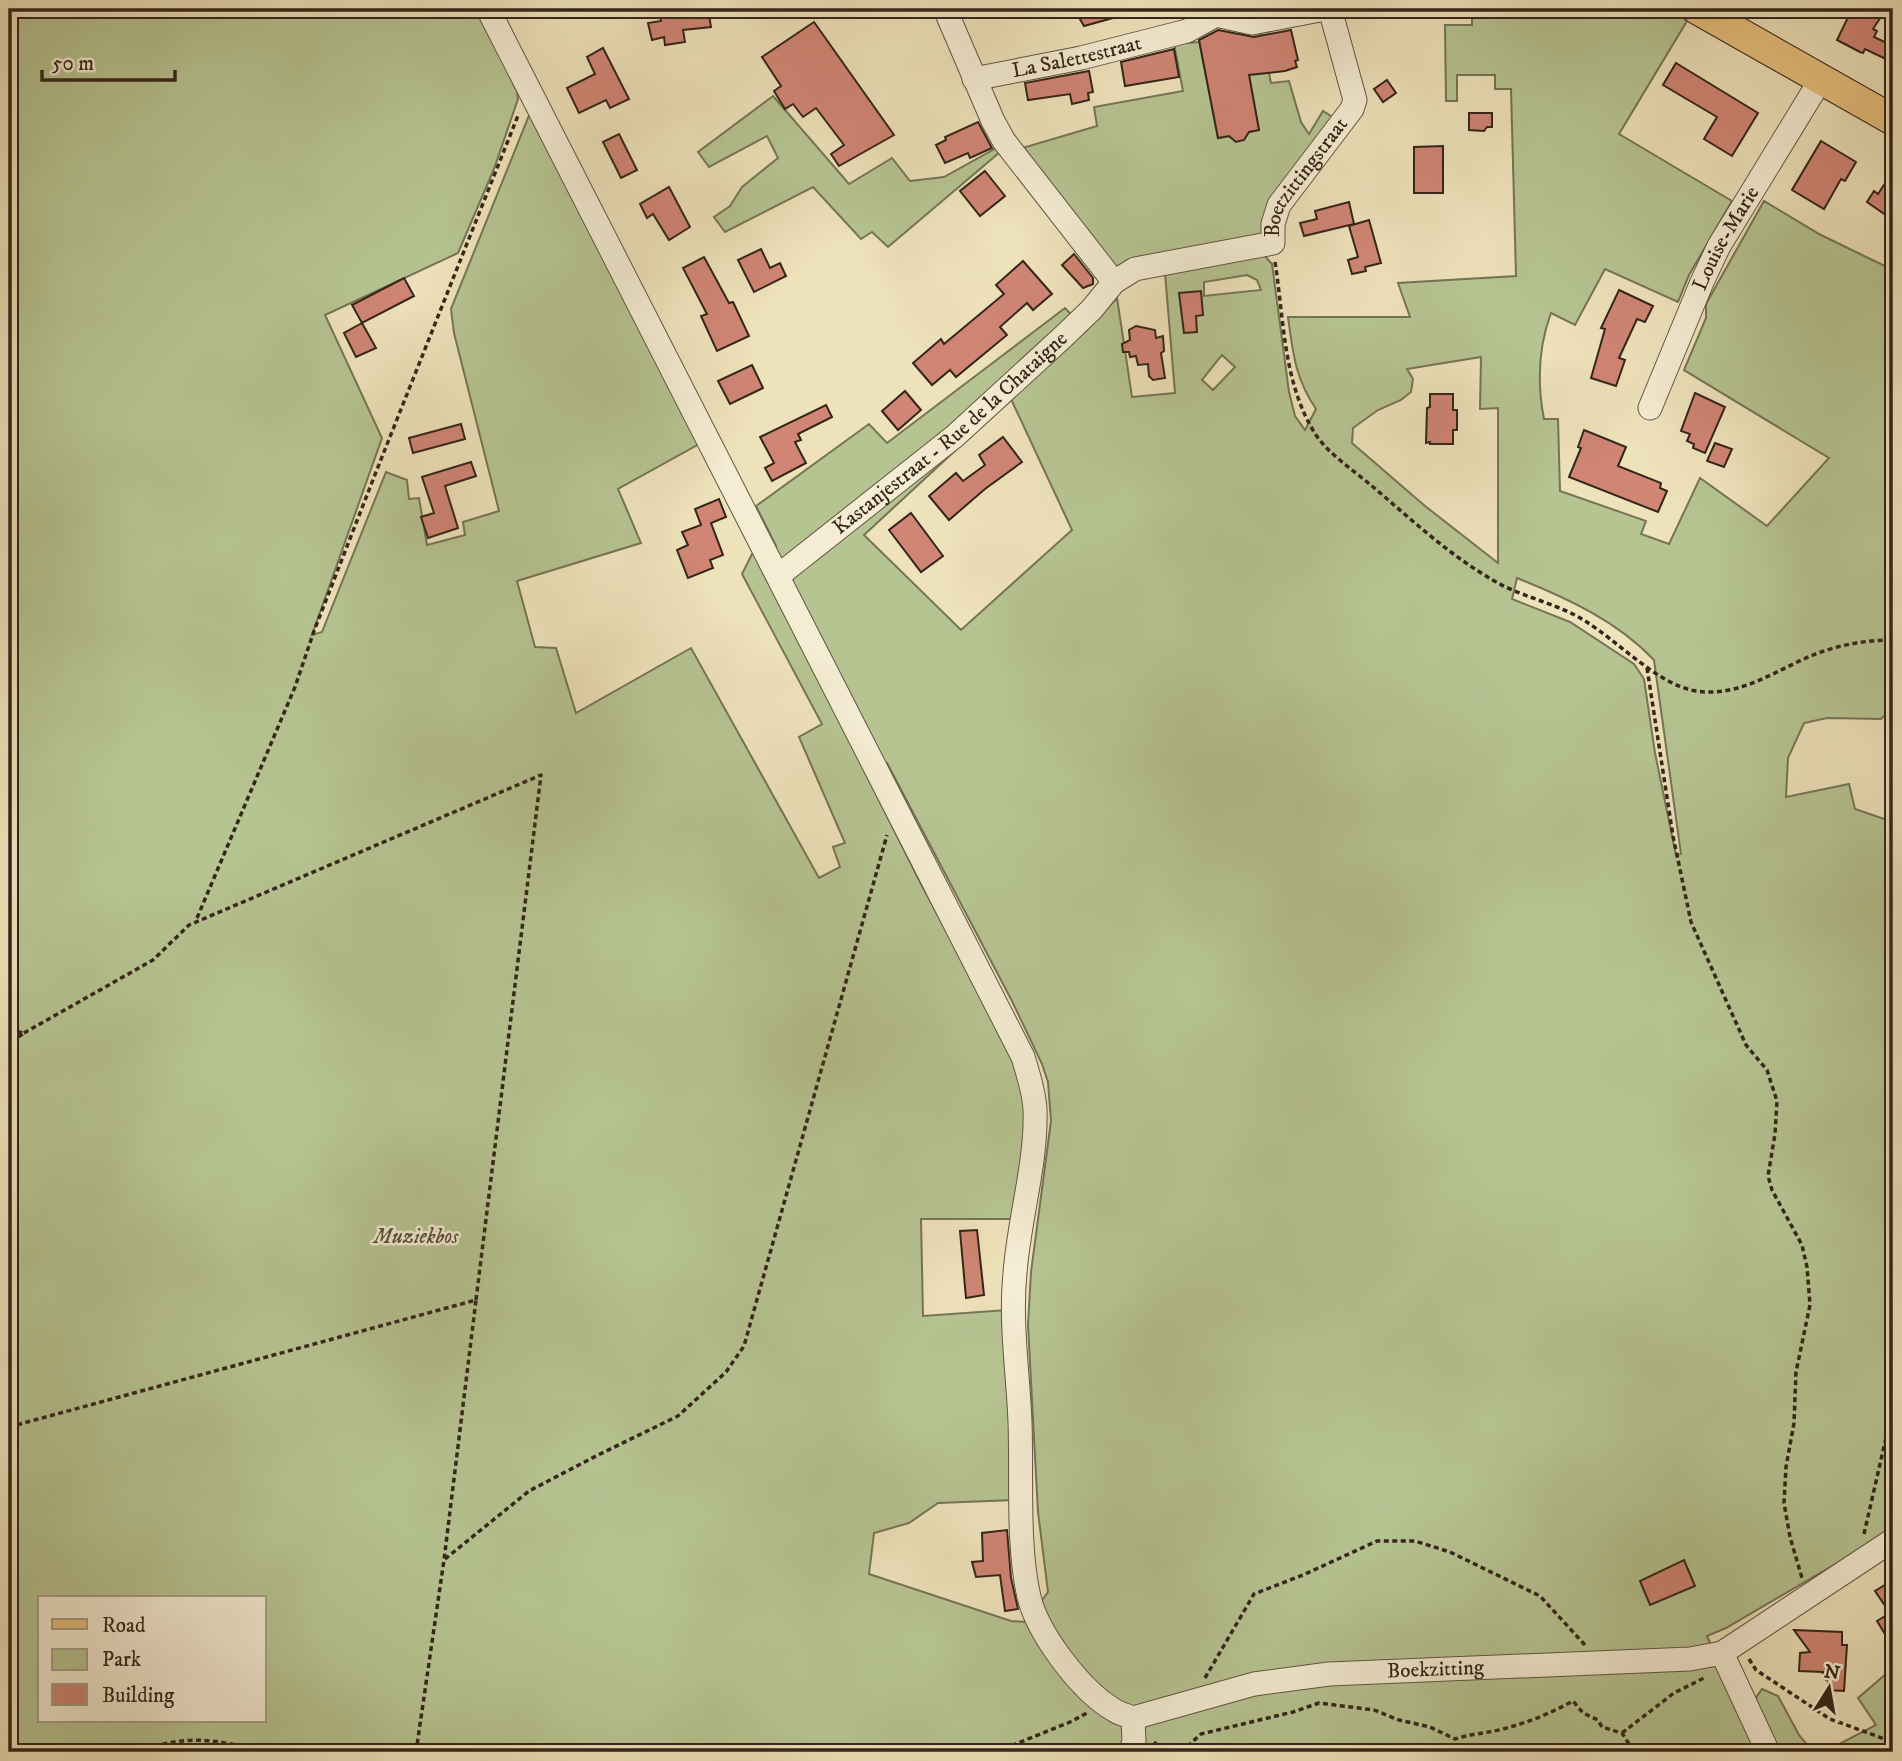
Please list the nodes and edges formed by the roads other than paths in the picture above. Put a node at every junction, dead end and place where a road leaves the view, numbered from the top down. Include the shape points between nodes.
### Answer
1 (488, 9) edge
2 (945, 9) edge
3 (1328, 9) edge
4 (1697, 9) edge
5 (1215, 12) edge
6 (975, 79) junction
7 (1821, 79) junction
8 (1893, 120) edge
9 (1273, 243) joint
10 (1114, 282) junction
11 (1650, 408) dead end
12 (778, 576) junction
13 (1893, 1540) edge
14 (1731, 1648) junction
15 (1133, 1718) junction
16 (1130, 1752) edge
17 (1768, 1752) edge

1 - 12 street
2 - 6 street
3 - 5 street, La Salettestraat via 1252,23
3 - 9 street, Boetzittingstraat via 1355,100 1279,205
4 - 7 main road
5 - 6 street, La Salettestraat via 1186,31
6 - 10 street via 1004,141
7 - 8 main road
7 - 11 street, Louise-Marie via 1719,246
9 - 10 street, Kastanjestraat - Rue de la Chataigne via 1135,269
10 - 12 street, Kastanjestraat - Rue de la Chataigne via 1092,309 955,436
12 - 15 street via 1023,1058 1035,1109 1014,1283 1022,1519 1030,1599 1058,1656 1105,1703
13 - 14 street, Boekzitting
14 - 15 street, Boekzitting via 1690,1659 1372,1671 1286,1679
14 - 17 street
15 - 16 street via 1135,1742

